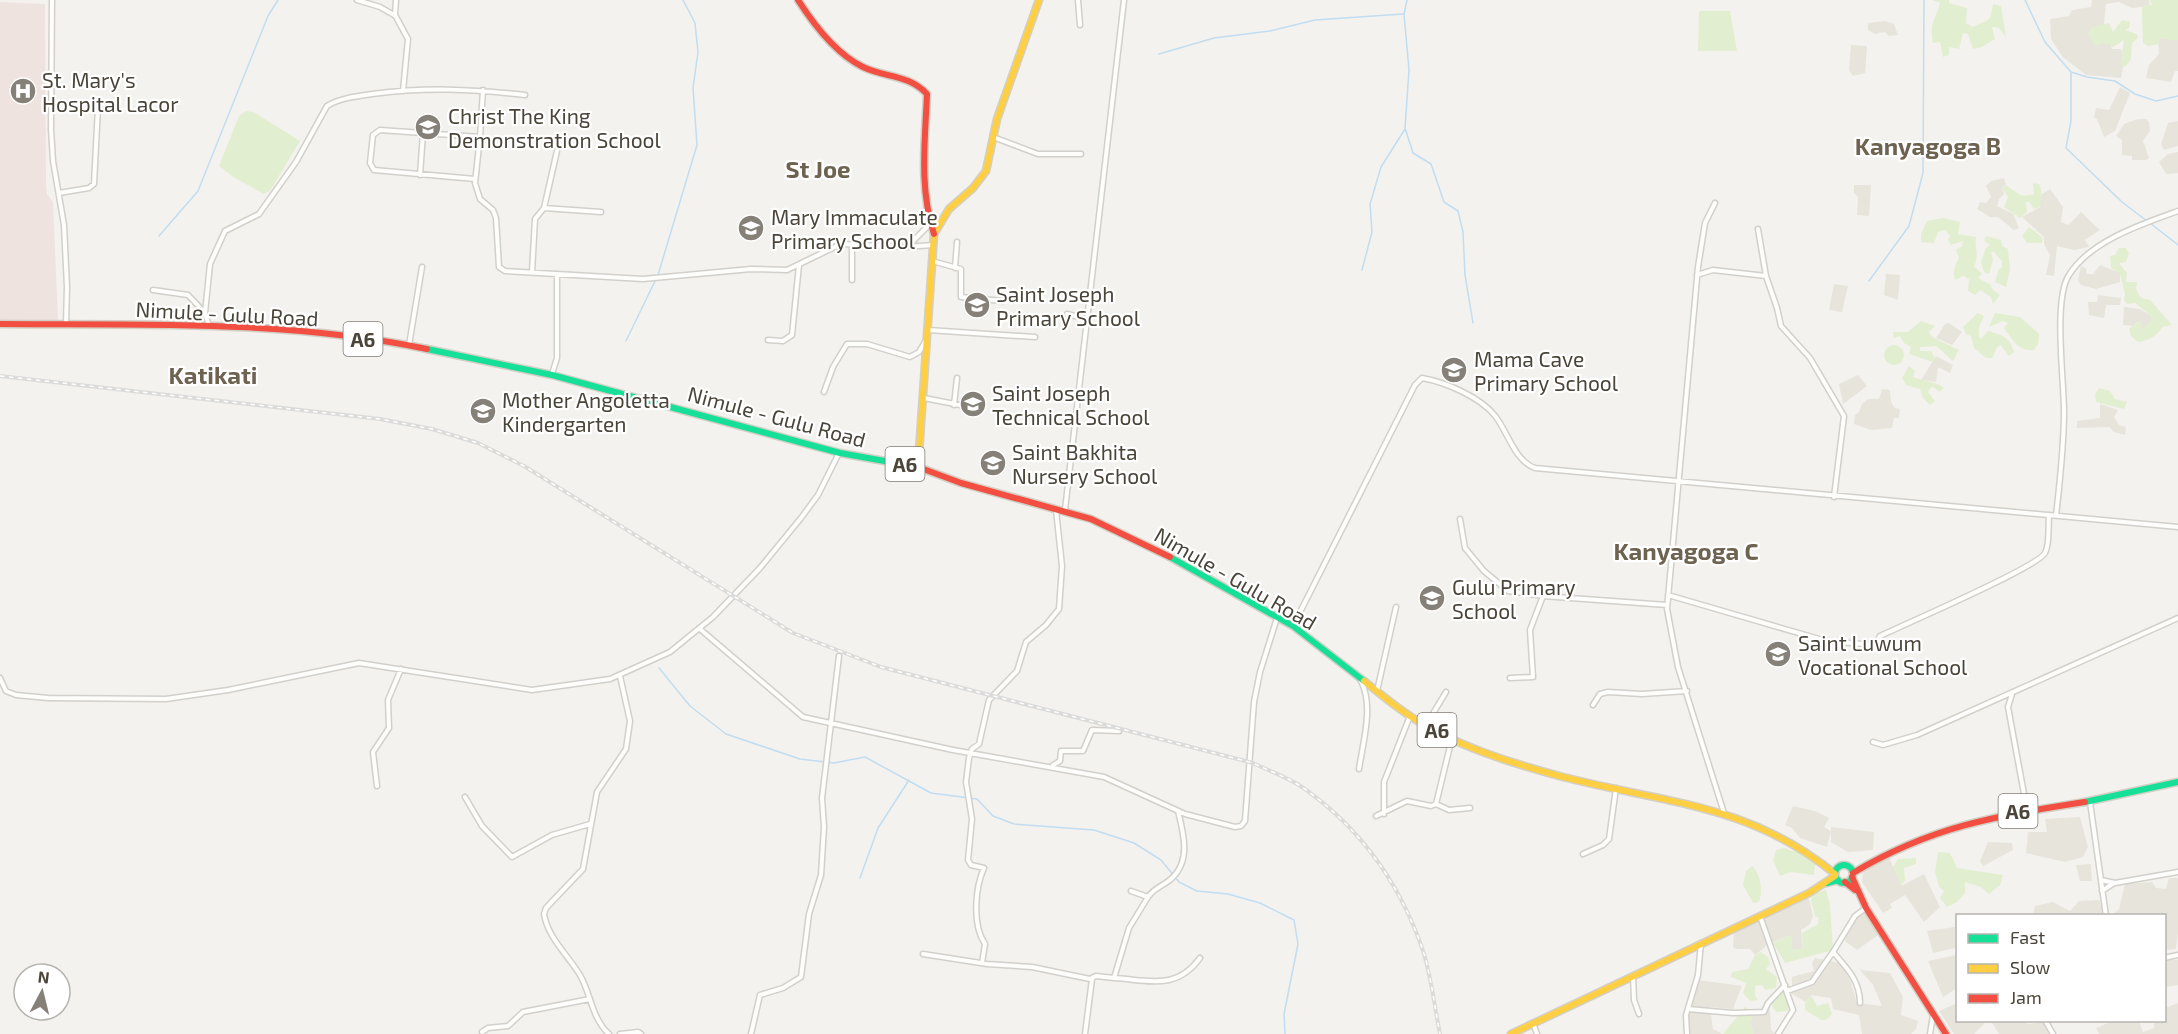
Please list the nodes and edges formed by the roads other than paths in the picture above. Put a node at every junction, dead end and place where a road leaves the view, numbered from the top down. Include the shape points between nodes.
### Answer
1 (52, 0) edge
2 (357, 0) edge
3 (396, 0) edge
4 (798, 0) edge
5 (1039, 0) edge
6 (1078, 0) edge
7 (1124, 0) edge
8 (395, 15) junction
9 (1080, 25) dead end
10 (483, 90) junction
11 (403, 91) junction
12 (525, 95) dead end
13 (98, 107) dead end
14 (423, 133) junction
15 (480, 137) junction
16 (993, 137) junction
17 (557, 151) dead end
18 (1081, 154) dead end
19 (420, 175) junction
20 (475, 178) junction
21 (59, 193) junction
22 (1715, 203) dead end
23 (544, 208) junction
24 (2178, 211) edge
25 (601, 212) dead end
26 (931, 224) junction
27 (1758, 229) dead end
28 (934, 234) junction
29 (957, 242) dead end
30 (852, 244) junction
31 (933, 245) junction
32 (906, 247) junction
33 (932, 261) junction
34 (799, 265) junction
35 (422, 267) dead end
36 (955, 268) junction
37 (532, 272) junction
38 (557, 274) junction
39 (1697, 275) junction
40 (1766, 276) junction
41 (852, 280) dead end
42 (153, 291) dead end
43 (1003, 301) dead end
44 (204, 313) junction
45 (1067, 314) dead end
46 (1087, 319) junction
47 (0, 324) edge
48 (66, 324) junction
49 (209, 326) junction
50 (927, 330) junction
51 (1035, 337) dead end
52 (768, 340) dead end
53 (926, 340) junction
54 (409, 345) junction
55 (552, 375) junction
56 (957, 378) dead end
57 (824, 392) dead end
58 (924, 398) junction
59 (954, 405) junction
60 (965, 406) dead end
61 (840, 453) junction
62 (918, 466) junction
63 (1677, 479) junction
64 (1834, 497) junction
65 (1056, 508) junction
66 (1065, 510) junction
67 (2049, 516) junction
68 (2056, 516) junction
69 (1460, 519) dead end
70 (2178, 527) edge
71 (1543, 596) junction
72 (1668, 596) junction
73 (1667, 605) junction
74 (1396, 607) dead end
75 (1278, 617) junction
76 (2178, 618) edge
77 (1293, 626) junction
78 (700, 629) junction
79 (839, 656) dead end
80 (402, 669) junction
81 (1358, 674) junction
82 (620, 676) junction
83 (0, 678) edge
84 (1509, 678) dead end
85 (1377, 691) junction
86 (1687, 691) junction
87 (1446, 692) dead end
88 (2012, 693) junction
89 (1997, 700) junction
90 (1593, 705) dead end
91 (2008, 707) junction
92 (1410, 716) junction
93 (832, 724) junction
94 (1426, 725) junction
95 (1119, 731) dead end
96 (1452, 737) junction
97 (1873, 742) dead end
98 (971, 753) junction
99 (1050, 766) junction
100 (1359, 769) dead end
101 (2178, 782) edge
102 (377, 786) dead end
103 (1616, 788) junction
104 (465, 796) dead end
105 (2090, 802) junction
106 (1436, 804) junction
107 (1470, 808) dead end
108 (2027, 810) junction
109 (1178, 811) junction
110 (1724, 813) junction
111 (1384, 814) junction
112 (1376, 816) dead end
113 (590, 824) junction
114 (1583, 854) dead end
115 (1820, 859) junction
116 (1840, 866) junction
117 (1851, 872) junction
118 (2178, 872) edge
119 (1839, 878) junction
120 (2101, 880) junction
121 (2115, 883) junction
122 (1131, 891) dead end
123 (1856, 891) junction
124 (2103, 891) junction
125 (1148, 897) junction
126 (1866, 908) junction
127 (2106, 914) edge
128 (1759, 915) junction
129 (1701, 943) junction
130 (1833, 952) junction
131 (923, 954) dead end
132 (1200, 957) dead end
133 (982, 963) junction
134 (1633, 976) junction
135 (1114, 978) junction
136 (1092, 979) junction
137 (1785, 985) junction
138 (1787, 991) junction
139 (590, 999) junction
140 (1860, 1003) dead end
141 (1688, 1009) junction
142 (1639, 1014) dead end
143 (1933, 1014) junction
144 (1533, 1023) junction
145 (482, 1032) dead end
146 (609, 1034) edge
147 (620, 1034) edge
148 (641, 1034) edge
149 (751, 1034) edge
150 (1085, 1034) edge
151 (1511, 1034) edge
152 (1537, 1034) edge
153 (1687, 1034) edge
154 (1778, 1034) edge
155 (1930, 1034) edge
156 (1946, 1034) edge

1 - 21 street via 52,137
2 - 8 street
3 - 8 street
4 - 26 main road via 856,63 910,78 927,94 923,168
5 - 16 main road
6 - 9 street
7 - 46 street
8 - 11 street via 408,39
10 - 11 street via 443,87
10 - 12 street
10 - 15 street
11 - 44 street via 346,99 327,106 296,162 259,214 225,231 210,264
13 - 21 street via 94,184
14 - 15 street
14 - 19 street
14 - 19 street via 377,131 371,146 370,167 374,170
15 - 20 street
16 - 18 street via 1038,154
16 - 28 main road via 986,171 949,209
17 - 23 street
19 - 20 street
20 - 37 street via 477,193 496,218 499,267 505,271
21 - 48 street via 67,268
22 - 39 street via 1705,223
23 - 25 street
23 - 37 street via 535,219
24 - 68 street via 2106,243 2067,277 2060,340 2064,410
26 - 28 main road
26 - 32 street
27 - 40 street
28 - 31 main road
29 - 36 street
30 - 32 street
30 - 34 street via 835,244
30 - 41 street
31 - 32 street
31 - 33 main road
33 - 36 street
33 - 50 main road
34 - 38 street via 786,270 752,269 643,279
34 - 52 street via 792,335 783,341
35 - 54 street
36 - 43 street via 962,269 961,297
37 - 38 street
38 - 55 street via 557,358
39 - 40 street via 1713,270
39 - 63 street
40 - 64 street via 1780,326 1810,358 1844,416
42 - 44 street via 188,295
44 - 49 street
45 - 46 street
46 - 66 street
47 - 48 main road, Nimule - Gulu Road / A6
48 - 49 main road, Nimule - Gulu Road / A6
49 - 54 main road, Nimule - Gulu Road / A6 via 295,331
50 - 51 street
50 - 53 main road
53 - 57 street via 919,352 910,357 867,344 847,344
53 - 58 main road
54 - 55 main road, Nimule - Gulu Road / A6
55 - 61 main road, Nimule - Gulu Road / A6
56 - 59 street
58 - 59 street
58 - 62 main road
59 - 60 street
61 - 62 main road, Nimule - Gulu Road / A6
61 - 78 street via 801,518 760,568
62 - 65 main road, Nimule - Gulu Road / A6 via 961,483
63 - 64 street
63 - 72 street
63 - 77 street via 1532,467 1485,405 1422,378 1372,466
64 - 67 street
65 - 66 main road, Nimule - Gulu Road / A6
65 - 98 street via 1062,566 1059,609 1026,642 1017,671 990,698 979,744
66 - 75 main road, Nimule - Gulu Road / A6 via 1157,550
67 - 68 street
67 - 72 street via 2046,551 2040,558 1880,636 1875,645 1826,641
68 - 70 street
69 - 71 street via 1465,548 1484,571 1511,593
71 - 73 street
71 - 84 street via 1530,630 1533,677
72 - 73 street
73 - 86 street
74 - 85 street
75 - 77 main road, Nimule - Gulu Road / A6
75 - 109 street via 1254,702 1244,824 1235,827
76 - 88 street
77 - 81 main road, Nimule - Gulu Road / A6
78 - 82 street via 657,660
78 - 93 street via 797,713
79 - 93 street
80 - 82 street via 531,690
80 - 83 street via 351,664 156,700 27,697 6,691
80 - 102 street via 387,700 389,728 373,752
81 - 85 main road, Nimule - Gulu Road / A6
81 - 100 street via 1365,691 1366,711
82 - 113 street via 630,721 626,749 597,792
85 - 92 main road, Nimule - Gulu Road / A6
86 - 90 street via 1608,692 1600,694
86 - 110 street
87 - 94 street
88 - 89 street
88 - 91 street
89 - 91 street
89 - 97 street via 1904,740 1883,745
91 - 108 street
92 - 94 main road, Nimule - Gulu Road / A6
92 - 111 street via 1385,776
93 - 98 street
93 - 149 street via 822,798 821,875 809,914 801,977 760,995
94 - 96 main road, Nimule - Gulu Road / A6
95 - 99 street via 1092,730 1083,751 1061,751 1060,761
96 - 103 main road, Nimule - Gulu Road / A6 via 1526,766
96 - 106 street
98 - 99 street
98 - 133 street via 966,782 972,819 968,860 972,866 984,868 977,887 976,912 985,944
99 - 109 street via 1114,779
101 - 105 main road, A6
103 - 110 main road, Nimule - Gulu Road / A6
103 - 114 street via 1609,839
104 - 113 street via 482,826 512,857 552,835
105 - 108 main road, A6
105 - 120 street
106 - 107 street via 1449,810
106 - 111 street via 1407,801
108 - 117 main road, A6 via 1939,830
109 - 125 street via 1184,844 1181,867
110 - 115 main road, Nimule - Gulu Road / A6
111 - 112 street
113 - 139 street via 583,869 544,914 560,949 581,976
115 - 116 main road, Nimule - Gulu Road / A6
115 - 119 main road, Nimule - Gulu Road / A6
116 - 117 main road, A6
116 - 119 main road
117 - 119 main road, A6
117 - 123 main road
118 - 121 street
119 - 123 main road, Nimule - Gulu Road
119 - 128 main road
120 - 121 street
120 - 124 street
121 - 124 street
122 - 125 street
123 - 126 main road
124 - 127 street
125 - 135 street via 1129,928
126 - 130 street via 1855,916
126 - 143 main road
128 - 129 main road
128 - 137 street
129 - 134 main road
129 - 141 street via 1698,975
130 - 138 street via 1812,982
130 - 140 street via 1852,974
131 - 133 street
132 - 135 street via 1192,968 1167,983
133 - 136 street via 1032,967
134 - 142 street
134 - 144 main road
135 - 136 street
136 - 150 street
137 - 138 street
137 - 141 street via 1764,1012
138 - 154 street via 1792,1010
139 - 145 street via 523,1012 508,1026
139 - 146 street via 601,1027
141 - 153 street
143 - 155 street
143 - 156 main road
144 - 151 main road
144 - 152 street
147 - 148 street

